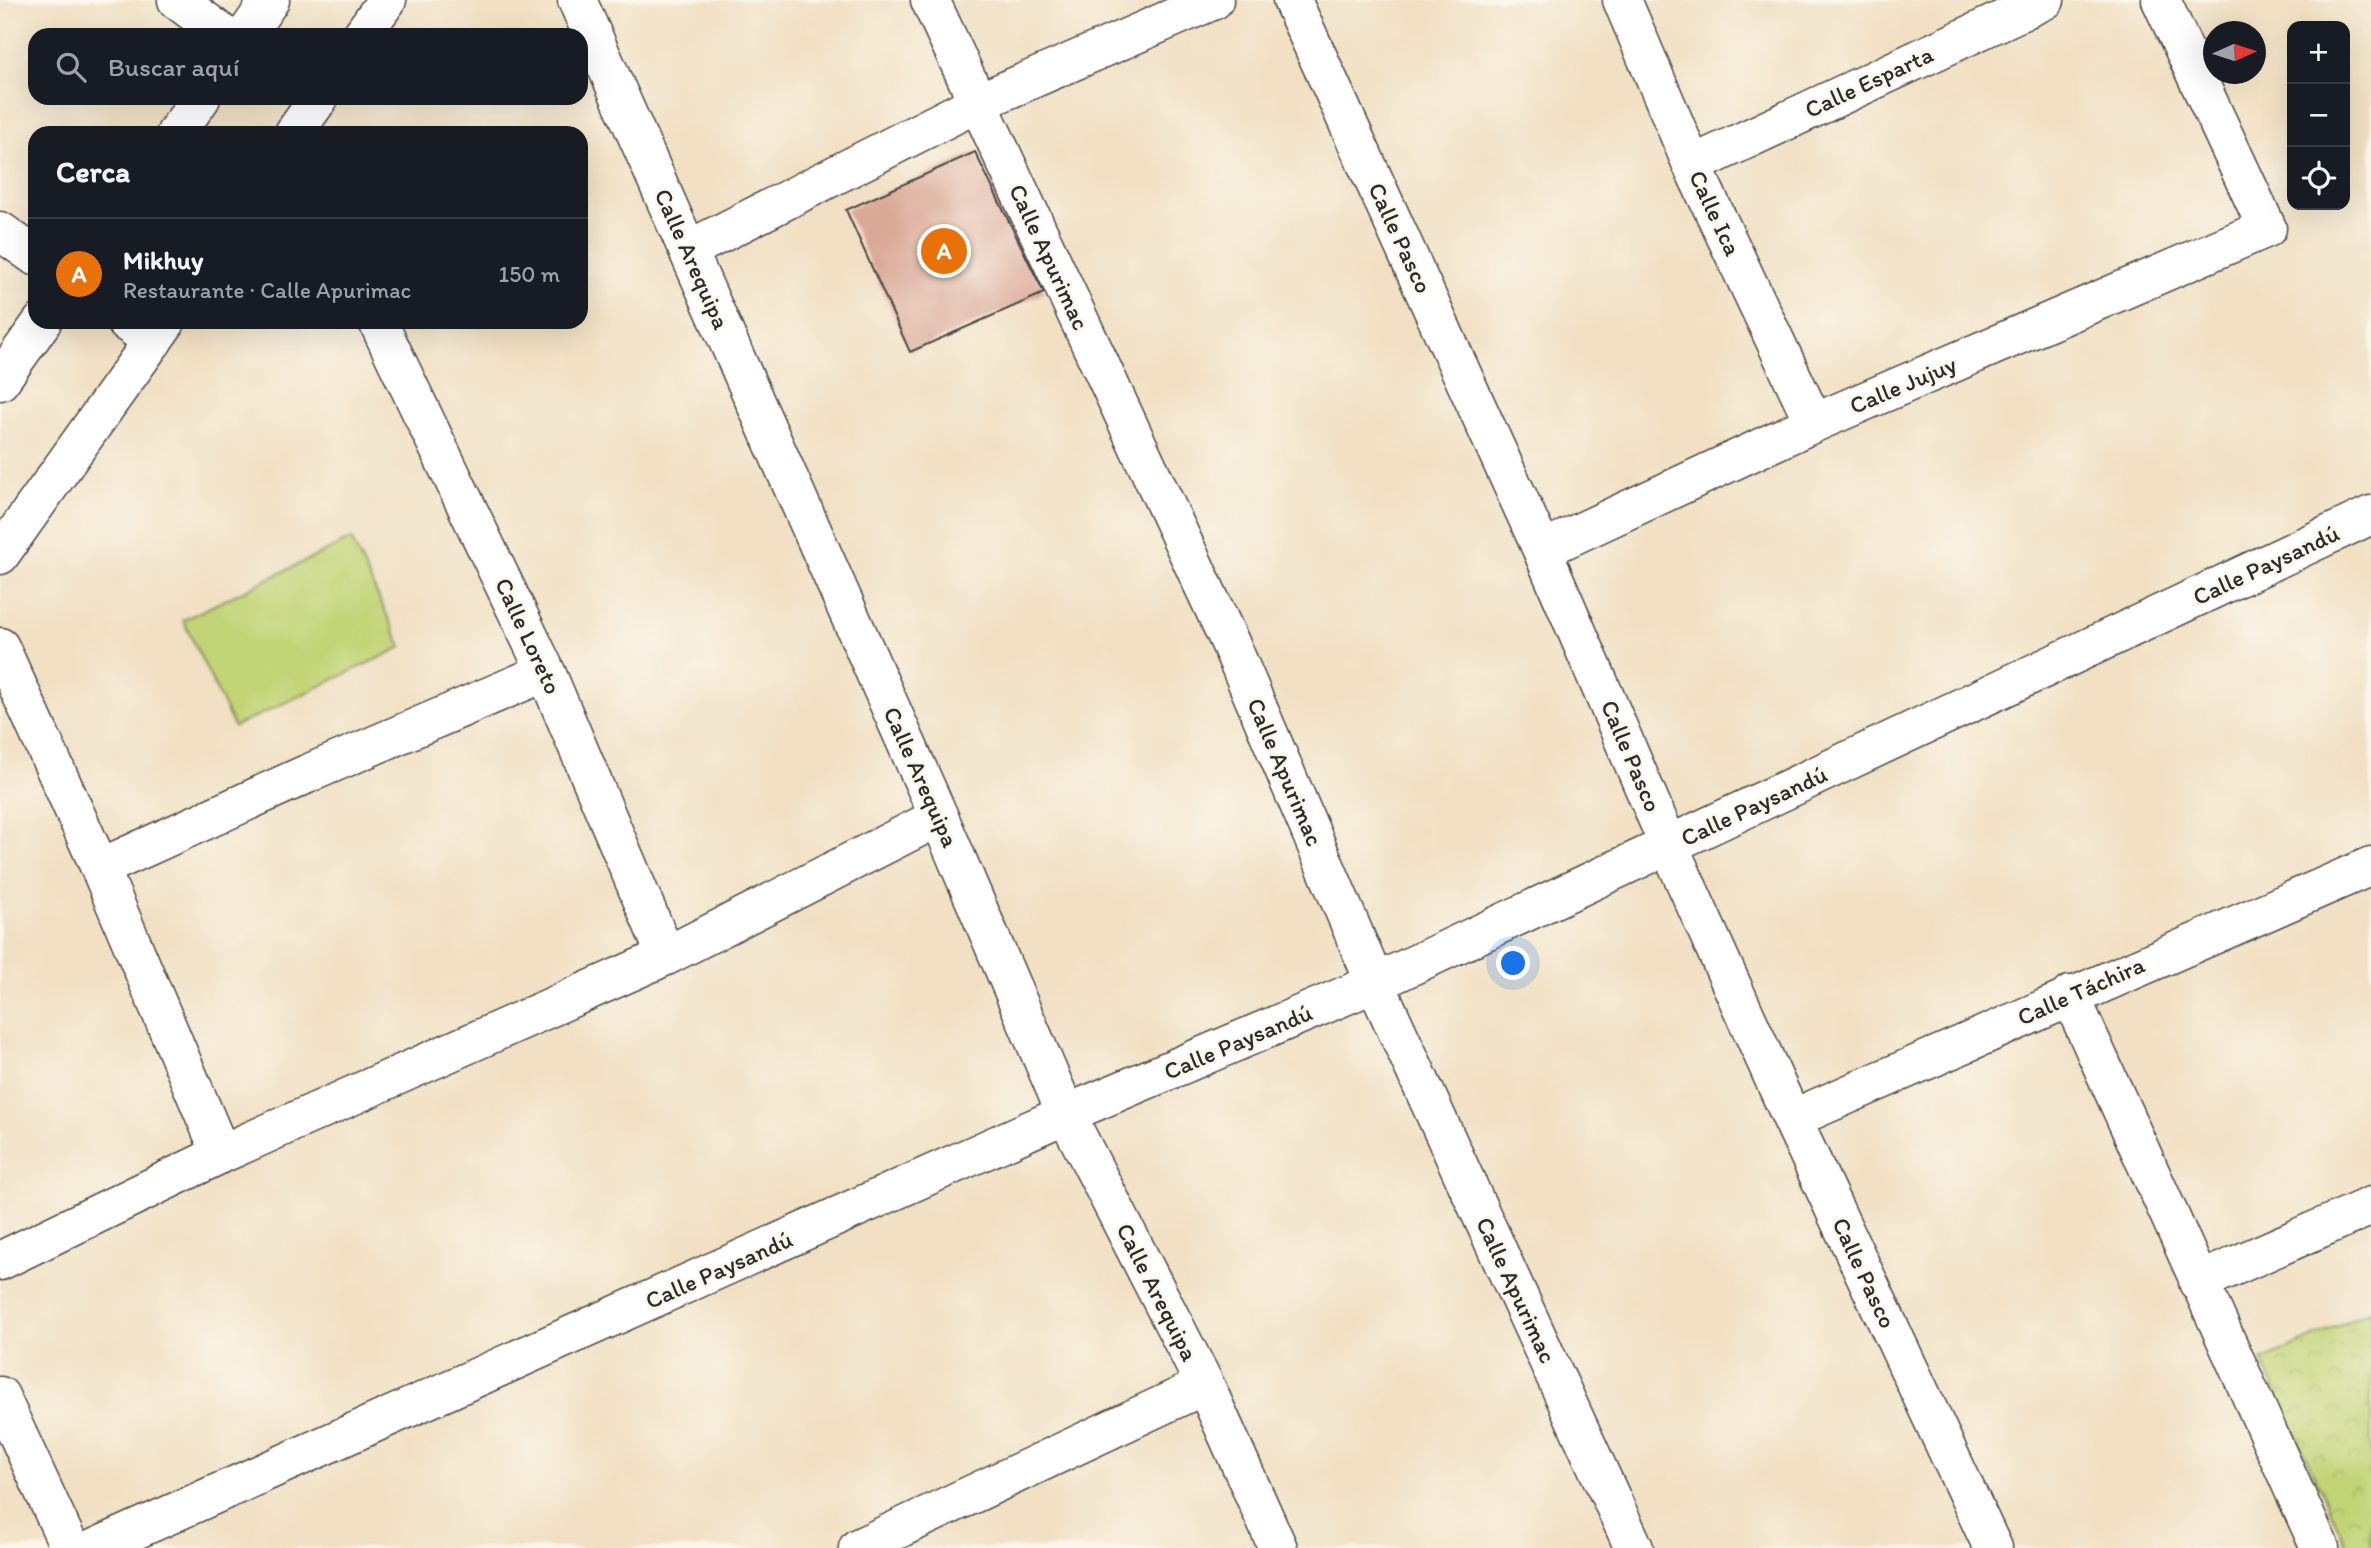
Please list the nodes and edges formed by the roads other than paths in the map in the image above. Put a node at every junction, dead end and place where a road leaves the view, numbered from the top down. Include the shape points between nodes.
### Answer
1 (177, 0) edge
2 (270, 0) edge
3 (387, 0) edge
4 (578, 0) edge
5 (930, 0) edge
6 (1214, 0) edge
7 (1292, 0) edge
8 (1622, 0) edge
9 (2045, 0) edge
10 (2161, 0) edge
11 (215, 28) edge
12 (251, 28) edge
13 (367, 28) edge
14 (977, 103) junction
15 (196, 105) edge
16 (314, 105) edge
17 (181, 126) edge
18 (299, 126) edge
19 (1692, 164) junction
20 (0, 231) edge
21 (688, 250) junction
22 (28, 251) edge
23 (37, 329) edge
24 (148, 329) edge
25 (381, 329) edge
26 (0, 382) edge
27 (1814, 423) junction
28 (2371, 515) edge
29 (1542, 550) junction
30 (0, 555) edge
31 (0, 647) edge
32 (546, 672) junction
33 (939, 817) junction
34 (1669, 846) junction
35 (2371, 866) edge
36 (100, 868) junction
37 (666, 956) junction
38 (1375, 984) junction
39 (2070, 995) junction
40 (1066, 1114) junction
41 (1792, 1119) junction
42 (221, 1154) junction
43 (2371, 1206) edge
44 (0, 1261) edge
45 (2198, 1282) junction
46 (1205, 1385) junction
47 (0, 1396) edge
48 (923, 1534) edge
49 (70, 1548) edge
50 (95, 1548) edge
51 (858, 1548) edge
52 (1278, 1548) edge
53 (1634, 1548) edge
54 (1993, 1548) edge
55 (2320, 1548) edge

1 - 11 street
2 - 12 street
3 - 13 street
4 - 21 street, Calle Arequipa
5 - 14 street, Calle Apurimac
6 - 14 street
7 - 29 street, Calle Pasco
8 - 19 street, Calle Ica
9 - 19 street, Calle Esparta
10 - 27 street, Calle Jujuy via 2267,228
14 - 21 street
14 - 38 street, Calle Apurimac via 1232,647
15 - 17 street
16 - 18 street
19 - 27 street, Calle Ica
20 - 22 street
21 - 33 street, Calle Arequipa
23 - 26 street
24 - 30 street
25 - 32 street, Calle Loreto
27 - 29 street, Calle Jujuy
28 - 34 street, Calle Paysandú
29 - 34 street, Calle Pasco
31 - 36 street
32 - 36 street
32 - 37 street, Calle Loreto
33 - 37 street
33 - 40 street, Calle Arequipa
34 - 38 street, Calle Paysandú
34 - 41 street, Calle Pasco
35 - 39 street, Calle Táchira
36 - 42 street
37 - 42 street
38 - 40 street, Calle Paysandú
38 - 53 street, Calle Apurimac
39 - 41 street, Calle Táchira
39 - 45 street
40 - 46 street, Calle Arequipa
40 - 50 street, Calle Paysandú
41 - 54 street, Calle Pasco
42 - 44 street
43 - 45 street
45 - 55 street
46 - 48 street
46 - 52 street, Calle Arequipa
47 - 49 street
48 - 51 street

